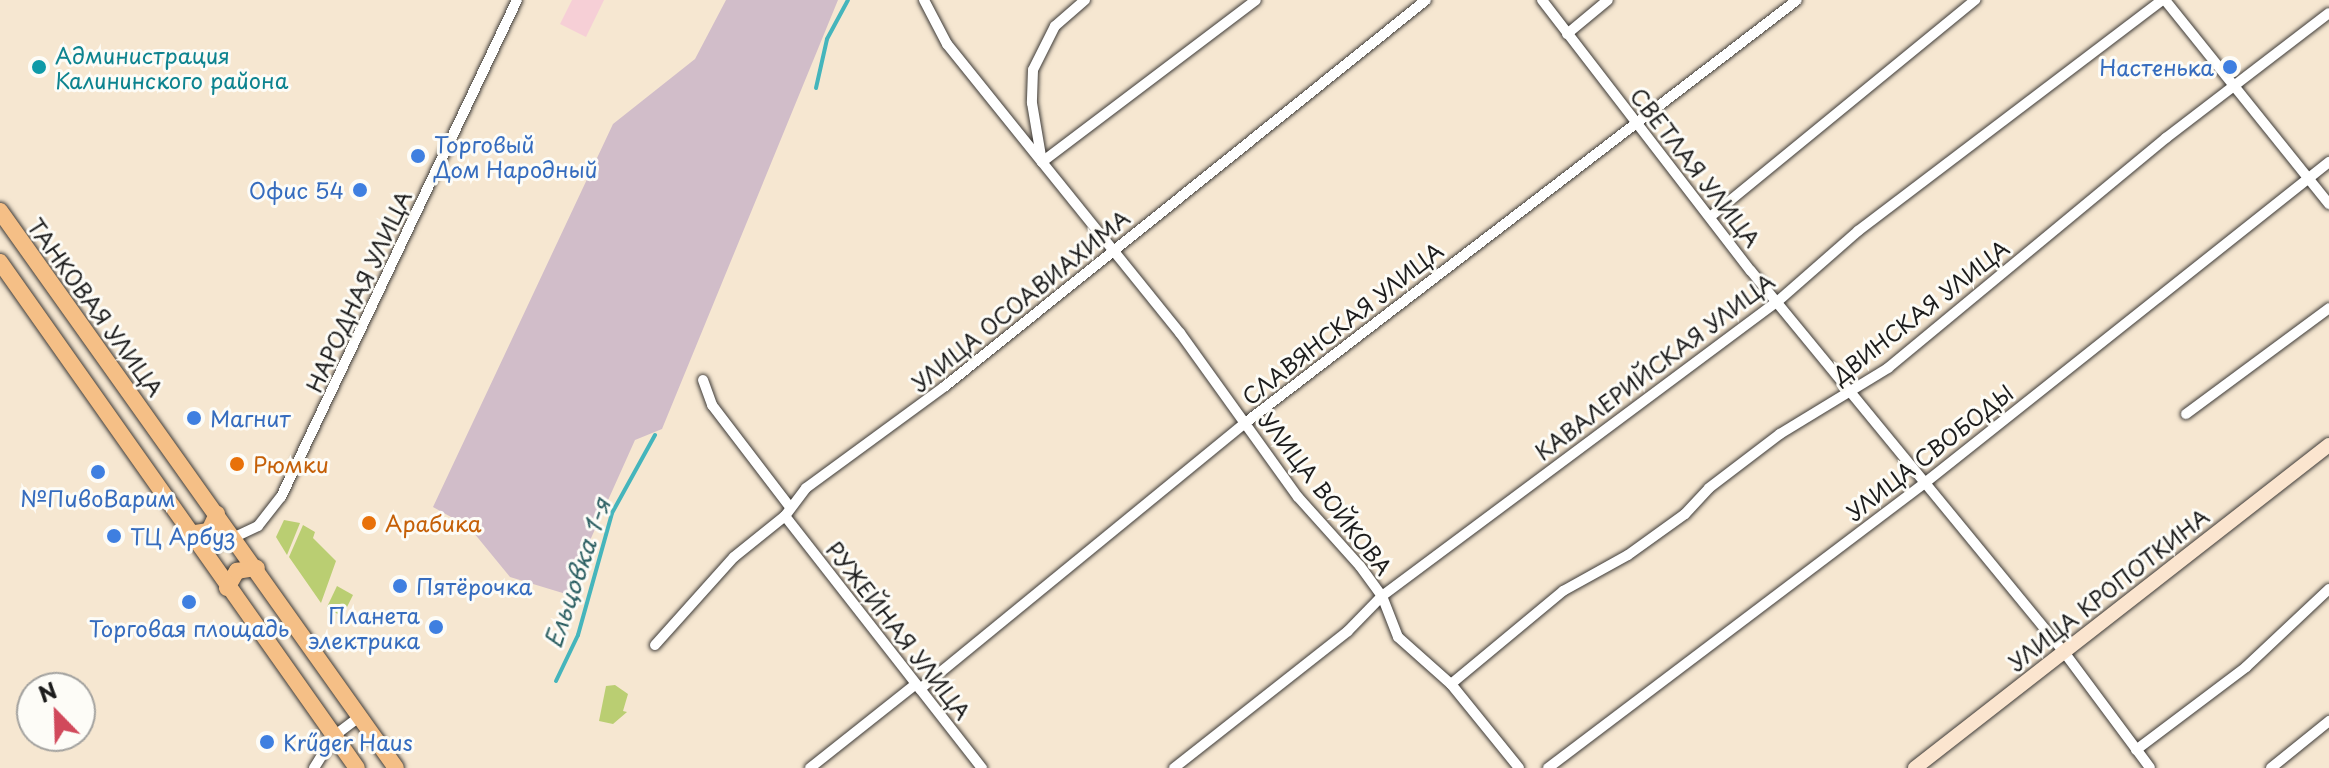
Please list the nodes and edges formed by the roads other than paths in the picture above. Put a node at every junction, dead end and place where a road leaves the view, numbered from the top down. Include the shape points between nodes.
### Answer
1 (517, 0) edge
2 (924, 0) edge
3 (1085, 0) edge
4 (1256, 0) edge
5 (1426, 0) edge
6 (1542, 0) edge
7 (1608, 0) edge
8 (1797, 0) edge
9 (1975, 0) edge
10 (2163, 0) edge
11 (2329, 13) edge
12 (1567, 34) junction
13 (2233, 84) junction
14 (1634, 122) junction
15 (1042, 162) junction
16 (2329, 162) edge
17 (2309, 178) junction
18 (2329, 204) edge
19 (0, 211) edge
20 (1710, 217) junction
21 (1113, 250) junction
22 (0, 262) edge
23 (1777, 302) junction
24 (2329, 308) edge
25 (703, 380) dead end
26 (1854, 392) junction
27 (2186, 414) dead end
28 (1245, 423) junction
29 (2329, 445) edge
30 (1926, 482) junction
31 (788, 511) junction
32 (217, 514) junction
33 (189, 534) junction
34 (234, 537) junction
35 (203, 552) junction
36 (257, 568) junction
37 (227, 588) junction
38 (2329, 589) edge
39 (1382, 596) junction
40 (655, 645) dead end
41 (2064, 652) junction
42 (1451, 684) junction
43 (918, 686) junction
44 (359, 717) junction
45 (2329, 721) edge
46 (334, 736) junction
47 (2136, 750) junction
48 (385, 752) junction
49 (314, 768) edge
50 (359, 768) edge
51 (396, 768) edge
52 (810, 768) edge
53 (982, 768) edge
54 (1174, 768) edge
55 (1519, 768) edge
56 (1548, 768) edge
57 (1915, 768) edge
58 (2150, 768) edge
59 (2271, 768) edge

1 - 34 street, НАРОДНАЯ УЛИЦА via 281,497 258,526
2 - 15 street, УЛИЦА ВОЙКОВА via 947,44
3 - 15 street via 1055,26 1033,70 1032,103
4 - 15 street
5 - 21 street, УЛИЦА ОСОАВИАХИМА
6 - 12 street, СВЕТЛАЯ УЛИЦА
7 - 12 street
8 - 14 street, СЛАВЯНСКАЯ УЛИЦА
9 - 20 street
10 - 13 street
10 - 23 street, КАВАЛЕРИЙСКАЯ УЛИЦА via 1847,239
11 - 13 street, ДВИНСКАЯ УЛИЦА
12 - 14 street, СВЕТЛАЯ УЛИЦА
13 - 17 street
13 - 26 street, ДВИНСКАЯ УЛИЦА
14 - 20 street, СВЕТЛАЯ УЛИЦА
14 - 28 street, СЛАВЯНСКАЯ УЛИЦА
15 - 21 street, УЛИЦА ВОЙКОВА
16 - 17 street, УЛИЦА СВОБОДЫ
17 - 18 street
17 - 30 street, УЛИЦА СВОБОДЫ
19 - 32 highway, ТАНКОВАЯ УЛИЦА
20 - 23 street, СВЕТЛАЯ УЛИЦА
21 - 28 street, УЛИЦА ВОЙКОВА
21 - 31 street, УЛИЦА ОСОАВИАХИМА via 944,387 806,488
22 - 33 highway
23 - 26 street, СВЕТЛАЯ УЛИЦА
23 - 39 street, КАВАЛЕРИЙСКАЯ УЛИЦА
24 - 27 street
25 - 31 street, РУЖЕЙНАЯ УЛИЦА via 712,405
26 - 30 street, СВЕТЛАЯ УЛИЦА
26 - 42 street, ДВИНСКАЯ УЛИЦА via 1780,434 1709,488 1685,514 1628,555 1563,591
28 - 39 street, УЛИЦА ВОЙКОВА via 1298,497
28 - 43 street, СЛАВЯНСКАЯ УЛИЦА
29 - 41 main road, УЛИЦА КРОПОТКИНА
30 - 41 street, СВЕТЛАЯ УЛИЦА
30 - 56 street, УЛИЦА СВОБОДЫ
31 - 40 street, УЛИЦА ОСОАВИАХИМА via 734,557
31 - 43 street, РУЖЕЙНАЯ УЛИЦА
32 - 33 highway via 209,531
32 - 34 highway, ТАНКОВАЯ УЛИЦА
33 - 35 highway
34 - 35 street, НАРОДНАЯ УЛИЦА
34 - 36 highway, ТАНКОВАЯ УЛИЦА
35 - 37 highway
36 - 37 highway via 237,571
36 - 44 highway, ТАНКОВАЯ УЛИЦА
37 - 46 highway
38 - 47 street via 2246,667
39 - 42 street, УЛИЦА ВОЙКОВА via 1398,637
39 - 54 street, КАВАЛЕРИЙСКАЯ УЛИЦА via 1348,631
41 - 47 street, СВЕТЛАЯ УЛИЦА
41 - 57 main road, УЛИЦА КРОПОТКИНА
42 - 55 street, УЛИЦА ВОЙКОВА
43 - 52 street, СЛАВЯНСКАЯ УЛИЦА
43 - 53 street, РУЖЕЙНАЯ УЛИЦА
44 - 46 street
44 - 48 highway, ТАНКОВАЯ УЛИЦА
45 - 59 street
46 - 49 street
46 - 50 highway
47 - 58 street, СВЕТЛАЯ УЛИЦА
48 - 50 highway via 373,753
48 - 51 highway, ТАНКОВАЯ УЛИЦА

